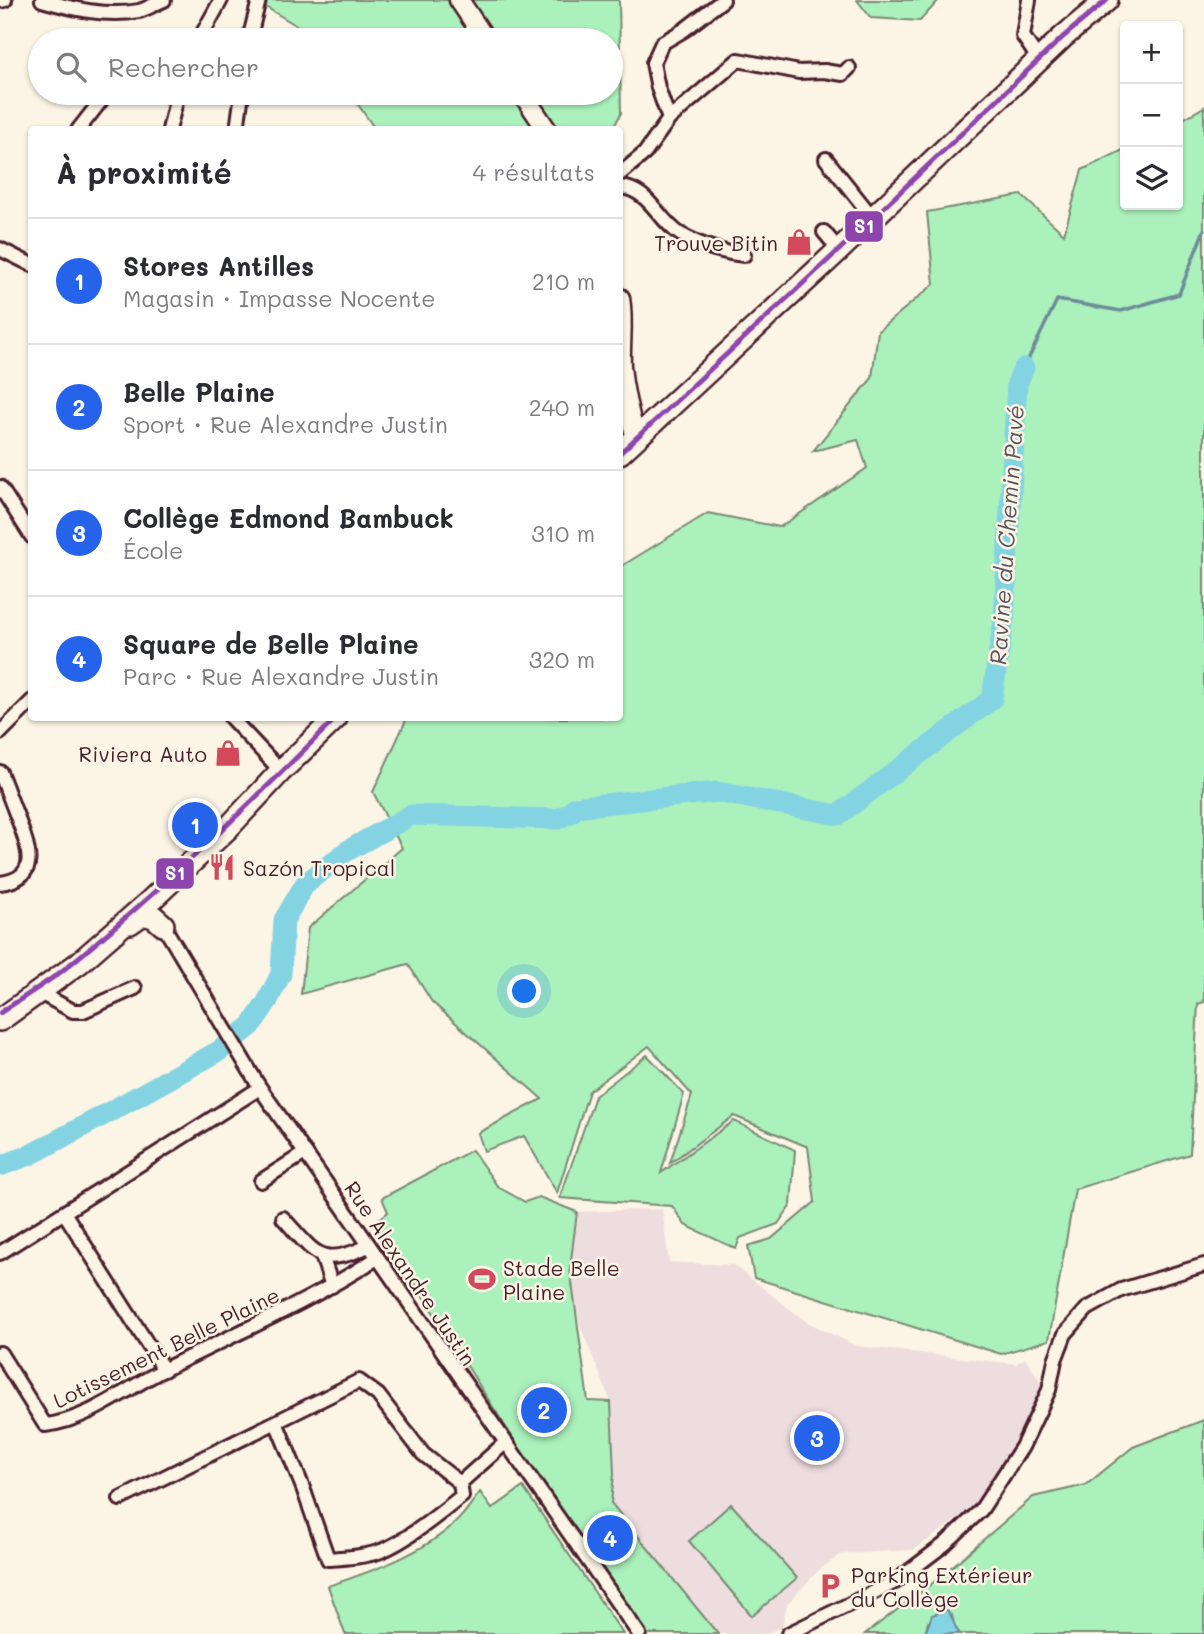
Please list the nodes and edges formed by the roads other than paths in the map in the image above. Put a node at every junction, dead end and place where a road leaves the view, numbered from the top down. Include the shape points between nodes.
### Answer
1 (41, 0) edge
2 (164, 0) edge
3 (221, 0) edge
4 (259, 0) edge
5 (459, 0) edge
6 (723, 0) edge
7 (1029, 0) edge
8 (1107, 0) edge
9 (206, 28) edge
10 (252, 28) edge
11 (478, 28) edge
12 (1039, 60) junction
13 (849, 68) dead end
14 (98, 105) edge
15 (175, 105) edge
16 (240, 105) edge
17 (530, 105) edge
18 (669, 119) junction
19 (81, 126) edge
20 (170, 126) edge
21 (238, 126) edge
22 (544, 126) edge
23 (827, 159) dead end
24 (623, 171) edge
25 (623, 188) edge
26 (873, 218) junction
27 (824, 232) dead end
28 (0, 248) edge
29 (839, 250) junction
30 (744, 255) dead end
31 (28, 263) edge
32 (623, 383) edge
33 (636, 438) junction
34 (623, 450) edge
35 (0, 487) edge
36 (28, 531) edge
37 (28, 705) edge
38 (234, 721) edge
39 (333, 721) edge
40 (0, 733) edge
41 (281, 771) junction
42 (0, 772) edge
43 (260, 795) junction
44 (176, 877) junction
45 (0, 883) edge
46 (163, 925) junction
47 (103, 942) junction
48 (135, 988) dead end
49 (40, 993) junction
50 (0, 1013) edge
51 (0, 1020) edge
52 (260, 1088) junction
53 (305, 1153) junction
54 (261, 1181) dead end
55 (65, 1214) junction
56 (283, 1218) dead end
57 (368, 1246) junction
58 (0, 1253) edge
59 (322, 1256) junction
60 (377, 1258) junction
61 (1204, 1265) edge
62 (331, 1286) junction
63 (0, 1353) edge
64 (164, 1370) junction
65 (276, 1422) junction
66 (505, 1443) junction
67 (460, 1483) junction
68 (120, 1499) dead end
69 (639, 1634) edge
70 (788, 1634) edge

1 - 2 street via 107,13 140,10
3 - 9 street
4 - 10 street
5 - 11 main road
6 - 18 street via 662,43 653,63
7 - 12 street via 1023,36
8 - 12 highway
12 - 26 highway
13 - 18 street via 843,74 799,72 738,60
14 - 19 street
15 - 20 street
16 - 21 street
17 - 22 main road
18 - 24 street via 645,153
23 - 26 street
25 - 30 street via 638,192 678,233 722,253
26 - 29 highway
27 - 29 street
28 - 31 street
29 - 33 highway
32 - 33 main road
33 - 34 highway
35 - 36 street
37 - 40 street
38 - 41 street
39 - 41 highway
41 - 43 highway
42 - 45 street via 29,848 24,874
43 - 44 highway
43 - 50 highway via 60,972
44 - 46 highway via 157,905
44 - 47 highway
46 - 47 highway via 144,914
46 - 52 street, Rue Alexandre Justin
47 - 49 highway
48 - 49 street via 83,1011 73,1011
49 - 51 highway
52 - 53 street, Rue Alexandre Justin
52 - 55 street
53 - 54 street
53 - 57 street, Rue Alexandre Justin
55 - 58 street
55 - 64 street
56 - 59 street
57 - 59 street via 351,1254
57 - 60 street, Rue Alexandre Justin
59 - 62 street
60 - 62 street, Lotissement Belle Plaine
60 - 66 street, Rue Alexandre Justin
61 - 70 street via 1121,1290 1087,1309 1065,1334 1049,1390 1022,1447 981,1510 946,1544 895,1582
62 - 64 street, Lotissement Belle Plaine
63 - 64 street, Lotissement Belle Plaine via 45,1425 92,1409
65 - 67 street via 359,1381 378,1395 423,1454
65 - 67 street via 328,1559 382,1550 462,1496
65 - 68 street
66 - 67 street
66 - 69 street, Rue Alexandre Justin

